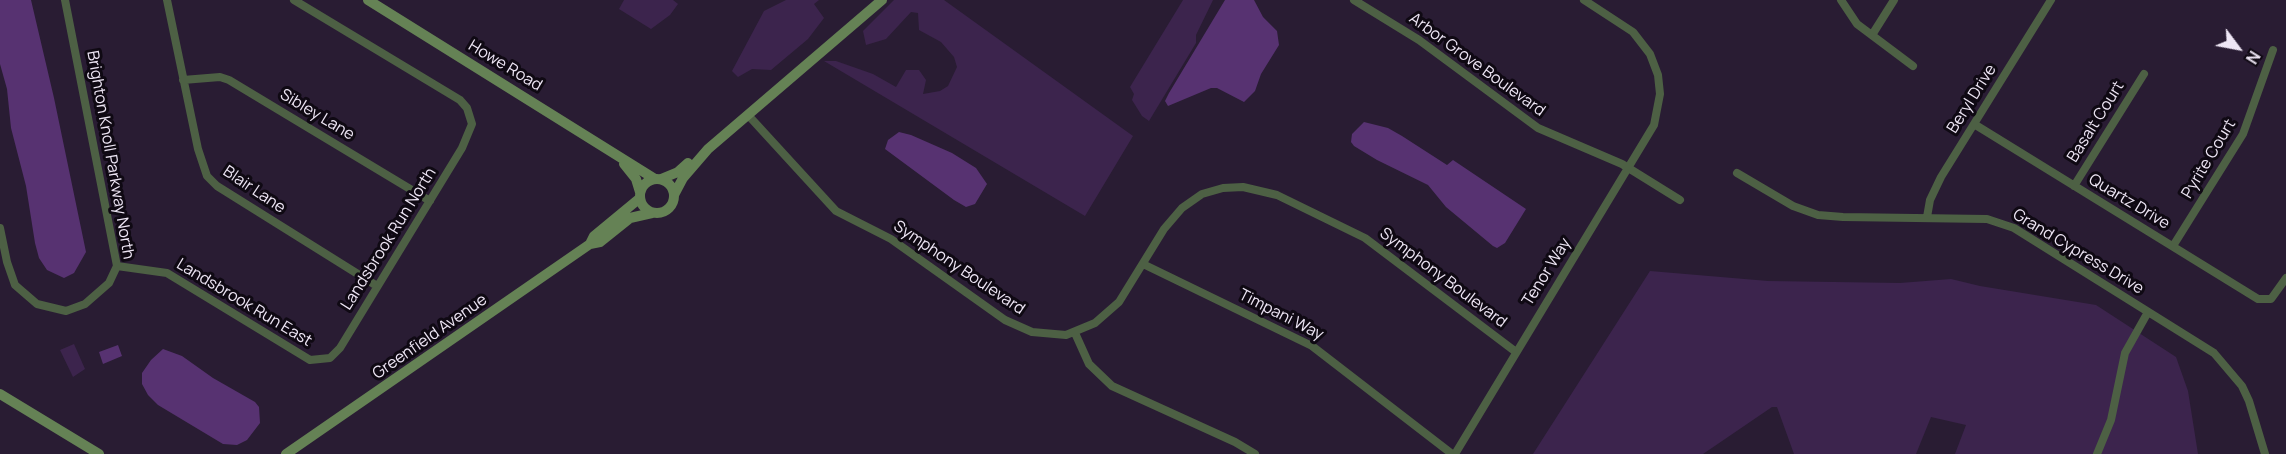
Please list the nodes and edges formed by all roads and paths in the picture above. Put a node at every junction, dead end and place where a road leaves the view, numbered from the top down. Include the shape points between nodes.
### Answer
1 (65, 0) edge
2 (167, 0) edge
3 (294, 0) edge
4 (369, 0) edge
5 (882, 0) edge
6 (1354, 0) edge
7 (1584, 0) edge
8 (1840, 0) edge
9 (1894, 0) edge
10 (2051, 0) edge
11 (1872, 35) junction
12 (2273, 50) dead end
13 (1913, 66) dead end
14 (2144, 74) dead end
15 (183, 80) junction
16 (748, 115) junction
17 (1974, 124) junction
18 (708, 149) junction
19 (623, 161) junction
20 (1629, 168) junction
21 (1737, 172) dead end
22 (658, 179) junction
23 (2074, 186) junction
24 (640, 195) junction
25 (674, 195) junction
26 (1680, 200) dead end
27 (430, 201) junction
28 (652, 213) junction
29 (1927, 217) junction
30 (0, 228) edge
31 (590, 244) junction
32 (2173, 246) junction
33 (3, 262) edge
34 (1143, 264) junction
35 (117, 266) junction
36 (2286, 278) edge
37 (377, 286) junction
38 (2148, 312) junction
39 (1075, 333) junction
40 (1516, 352) junction
41 (320, 361) joint
42 (0, 394) edge
43 (99, 454) edge
44 (286, 454) edge
45 (1255, 454) edge
46 (1454, 454) edge
47 (2097, 454) edge
48 (2265, 454) edge

1 - 35 street, Brighton Knoll Parkway North
2 - 15 street, Blair Lane
3 - 27 street, Landsbrook Run North via 460,100 467,108 472,124
4 - 19 main road, Howe Road
5 - 16 main road
6 - 20 street, Arbor Grove Boulevard via 1431,48 1538,128
7 - 20 street, Tenor Way via 1637,37 1650,54 1658,75 1660,94 1654,125
8 - 11 street via 1857,24
9 - 11 street
10 - 17 street, Beryl Drive
11 - 13 street
12 - 32 street, Pyrite Court via 2243,134
14 - 23 street, Basalt Court
15 - 27 street, Sibley Lane via 229,80
15 - 37 street, Blair Lane via 207,176
16 - 18 main road
16 - 39 street, Symphony Boulevard via 836,211 891,239 1012,325 1040,334
17 - 23 street, Quartz Drive
17 - 29 street, Beryl Drive via 1935,188
18 - 22 main road via 696,154 678,172
18 - 25 main road
19 - 22 main road, Howe Road
19 - 24 main road, Howe Road via 636,179
20 - 26 street, Arbor Grove Boulevard
20 - 40 street, Tenor Way
21 - 29 street, Grand Cypress Drive via 1793,206 1818,215
22 - 24 main road via 644,184
22 - 25 main road via 670,185
23 - 32 street, Quartz Drive
24 - 28 main road via 643,206
24 - 31 main road, Greenfield Avenue
25 - 28 main road via 668,210
27 - 37 street, Landsbrook Run North
28 - 31 main road, Greenfield Avenue via 630,218 600,242
29 - 38 street, Grand Cypress Drive via 1987,219 2007,224
30 - 33 street
31 - 44 main road, Greenfield Avenue
32 - 36 street, Quartz Drive via 2258,299 2269,300
33 - 35 street, Brighton Knoll Parkway North via 15,285 37,304 66,310 85,304 109,283
34 - 39 street, Symphony Boulevard via 1112,310
34 - 40 street, Symphony Boulevard via 1164,229 1202,194 1223,188 1254,188 1291,201 1372,242
34 - 46 street, Timpani Way via 1312,346
35 - 41 street, Landsbrook Run East via 167,273 310,360
37 - 41 street, Landsbrook Run North via 340,348
38 - 47 street via 2125,353 2111,420
38 - 48 street, Grand Cypress Drive via 2205,346 2235,374 2249,401
39 - 45 street via 1089,364 1112,386
40 - 46 street, Tenor Way
42 - 43 main road

